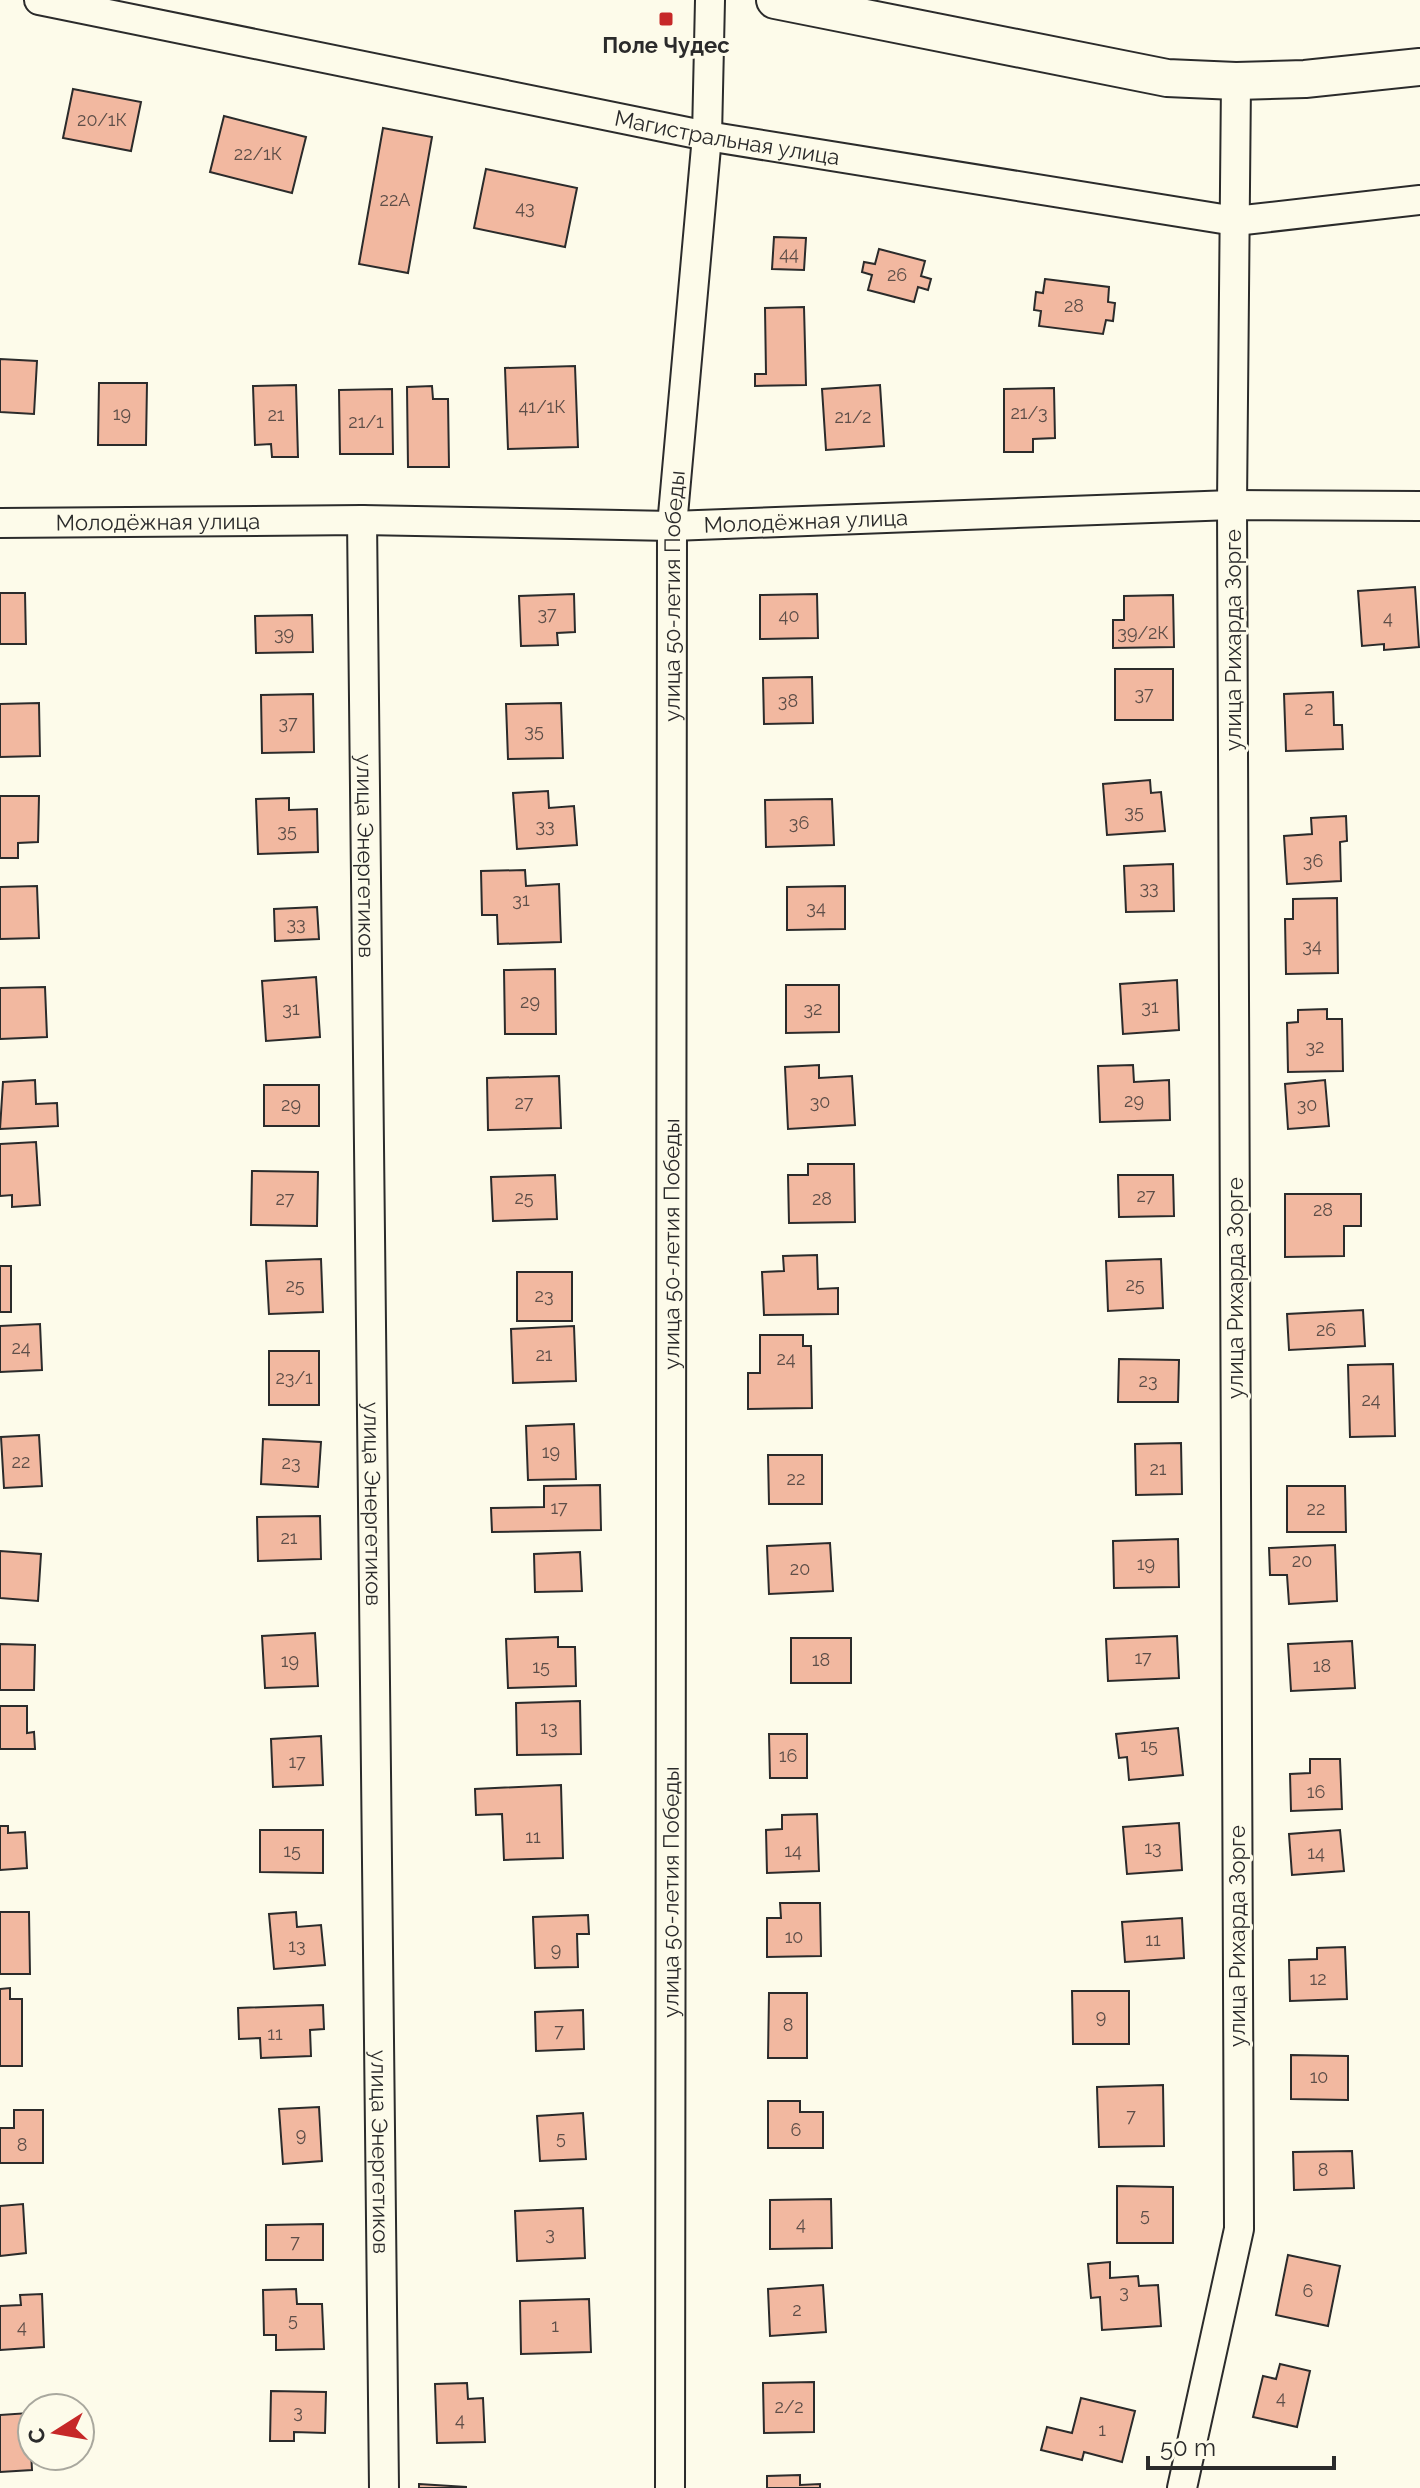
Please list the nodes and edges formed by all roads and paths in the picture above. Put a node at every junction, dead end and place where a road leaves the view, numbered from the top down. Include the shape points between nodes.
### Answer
1 (39, 0) edge
2 (710, 0) edge
3 (775, 0) edge
4 (1420, 67) edge
5 (1236, 81) junction
6 (707, 136) junction
7 (1420, 200) edge
8 (1235, 221) junction
9 (1232, 505) junction
10 (1420, 506) edge
11 (362, 520) junction
12 (0, 523) edge
13 (672, 526) junction
14 (384, 2488) edge
15 (670, 2488) edge
16 (1182, 2488) edge

1 - 6 street, Магистральная улица
2 - 6 street, улица 50-летия Победы
3 - 5 main road via 1167,78
4 - 5 main road
5 - 8 street, улица Рихарда Зорге
6 - 8 street, Магистральная улица
6 - 13 street, улица 50-летия Победы
7 - 8 street, Магистральная улица
8 - 9 street, улица Рихарда Зорге
9 - 10 street, Молодёжная улица
9 - 13 street, Молодёжная улица
9 - 16 street, улица Рихарда Зорге via 1239,2229
11 - 12 street, Молодёжная улица
11 - 13 street, Молодёжная улица
11 - 14 street, улица Энергетиков
13 - 15 street, улица 50-летия Победы

